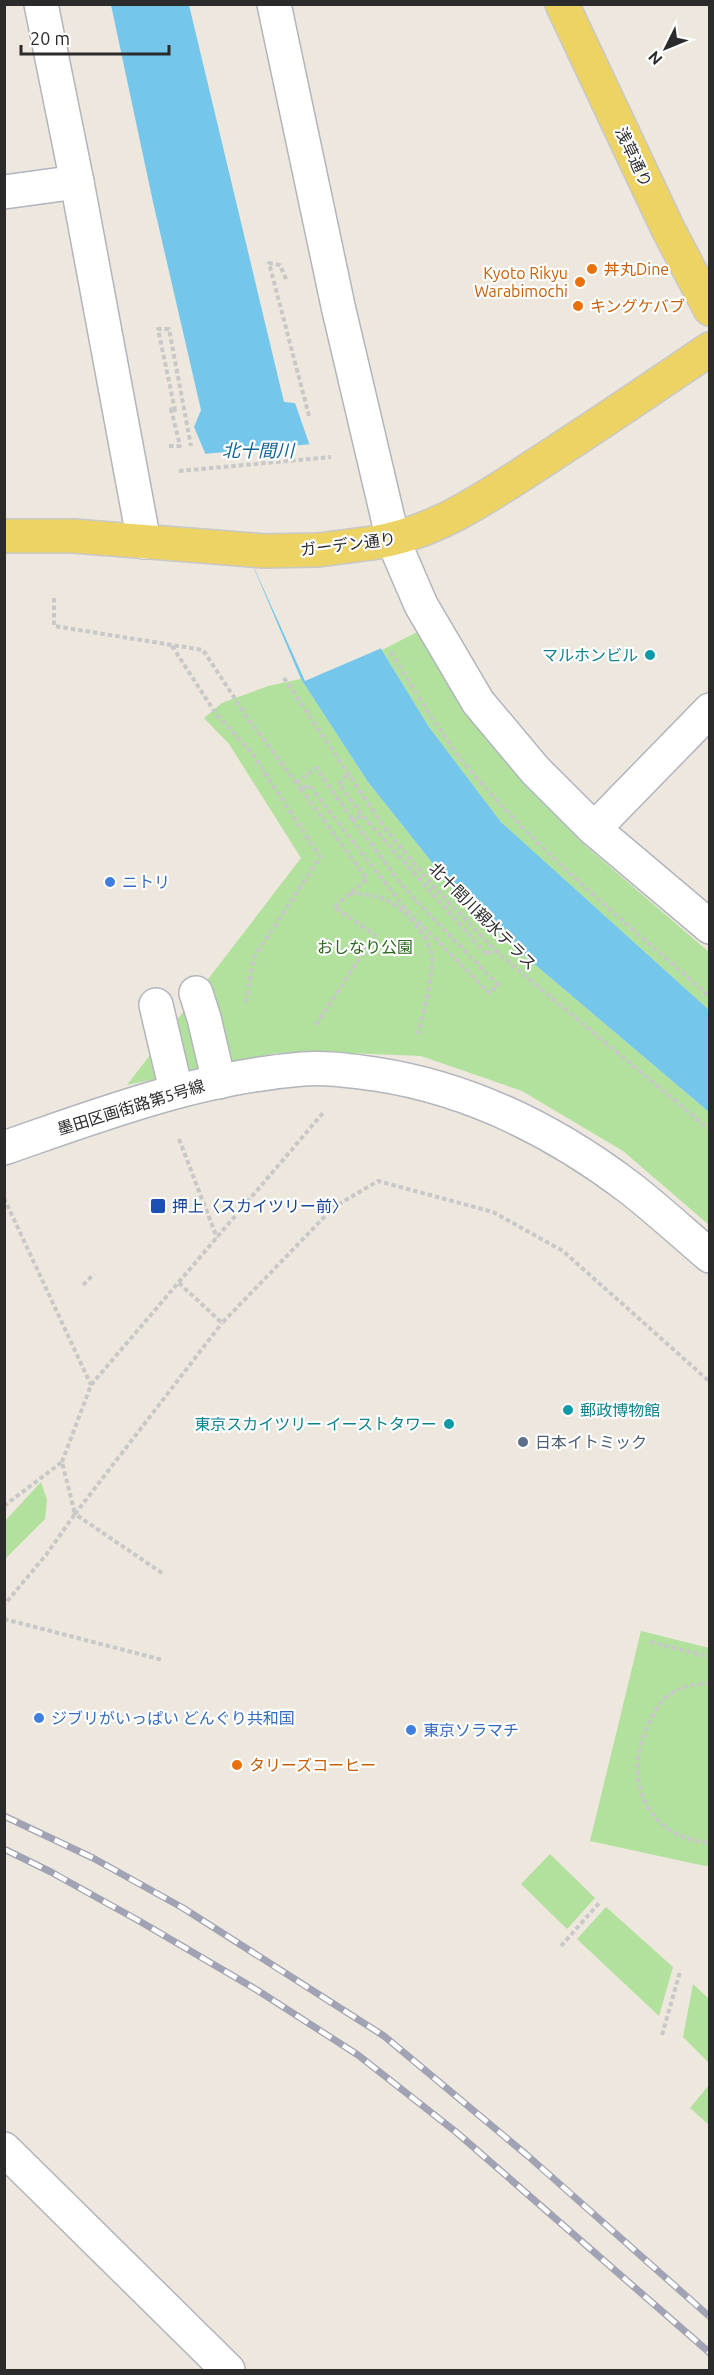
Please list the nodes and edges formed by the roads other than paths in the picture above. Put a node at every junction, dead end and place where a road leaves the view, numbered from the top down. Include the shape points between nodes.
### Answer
1 (41, 4) edge
2 (274, 4) edge
3 (562, 4) edge
4 (77, 182) junction
5 (4, 192) edge
6 (710, 309) edge
7 (710, 349) edge
8 (4, 536) edge
9 (144, 542) junction
10 (383, 542) junction
11 (709, 711) edge
12 (594, 829) junction
13 (710, 927) edge
14 (196, 993) dead end
15 (156, 1005) dead end
16 (219, 1082) junction
17 (176, 1090) junction
18 (4, 1148) edge
19 (710, 1256) edge
20 (4, 2149) edge
21 (228, 2370) edge

1 - 4 street
2 - 10 street
3 - 6 main road, 浅草通り
4 - 5 street
4 - 9 street
7 - 10 main road, ガーデン通り via 470,507 424,530
8 - 9 main road, ガーデン通り
9 - 10 main road, ガーデン通り, bridge via 264,551 318,550
10 - 12 street via 478,702 535,770
11 - 12 street
12 - 13 street
14 - 16 street
15 - 17 street
16 - 17 street, 墨田区画街路第5号線
16 - 19 street, 墨田区画街路第5号線 via 305,1068 402,1078 460,1095 519,1118 576,1151 630,1188
17 - 18 street, 墨田区画街路第5号線
20 - 21 street

